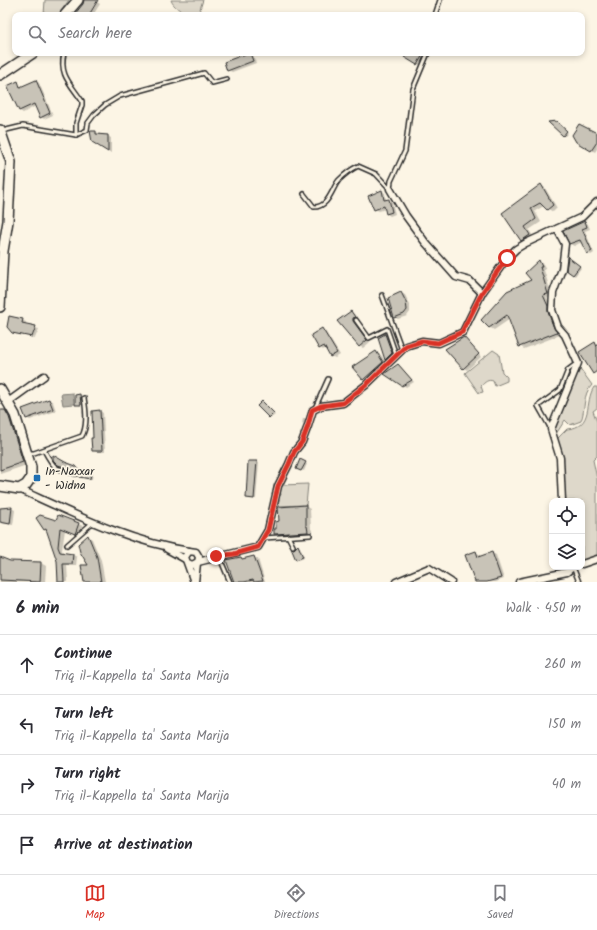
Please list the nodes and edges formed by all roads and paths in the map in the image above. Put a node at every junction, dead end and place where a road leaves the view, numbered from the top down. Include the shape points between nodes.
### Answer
1 (78, 0) edge
2 (440, 0) edge
3 (68, 12) edge
4 (436, 12) edge
5 (28, 56) edge
6 (63, 56) edge
7 (427, 56) edge
8 (0, 75) edge
9 (227, 79) dead end
10 (0, 131) edge
11 (76, 135) junction
12 (390, 189) junction
13 (304, 194) dead end
14 (597, 202) edge
15 (557, 229) junction
16 (482, 293) junction
17 (382, 295) dead end
18 (0, 307) edge
19 (356, 320) dead end
20 (402, 350) junction
21 (396, 356) junction
22 (578, 364) junction
23 (44, 376) dead end
24 (328, 379) dead end
25 (0, 389) edge
26 (84, 398) dead end
27 (8, 402) junction
28 (315, 410) junction
29 (551, 429) junction
30 (44, 450) junction
31 (27, 453) junction
32 (76, 474) dead end
33 (0, 486) edge
34 (19, 489) junction
35 (562, 498) edge
36 (92, 523) junction
37 (310, 535) dead end
38 (288, 536) junction
39 (264, 538) junction
40 (67, 544) dead end
41 (293, 546) dead end
42 (164, 547) junction
43 (189, 551) junction
44 (198, 553) junction
45 (218, 556) junction
46 (597, 559) edge
47 (186, 561) junction
48 (197, 562) junction
49 (585, 563) edge
50 (569, 570) edge
51 (574, 570) edge
52 (195, 582) edge
53 (230, 582) edge
54 (396, 582) edge
55 (451, 582) edge
56 (519, 582) edge
57 (578, 582) edge

1 - 3 main road
2 - 4 lane
5 - 8 main road
6 - 11 lane via 64,76 82,101 76,123
7 - 12 lane via 413,89 405,151 391,181
9 - 11 lane via 212,83 204,73 120,96 94,115 88,123 87,130
10 - 11 lane via 23,126
10 - 18 main road via 11,162
12 - 13 lane via 376,174 358,166 338,181 331,195 320,206 314,207
12 - 16 street via 425,242 456,277 470,282
14 - 15 street via 582,217
15 - 16 street via 516,249
15 - 22 street via 566,244 562,269 553,293 552,310
16 - 20 street via 462,332 438,343 422,341 406,346
17 - 20 lane
19 - 21 lane via 369,338 387,329
20 - 21 street
21 - 28 street via 343,403 321,406
22 - 29 street
22 - 29 lane via 568,370 560,390 538,406
23 - 27 street
24 - 28 lane
25 - 27 main road
26 - 30 lane via 85,432 82,436
27 - 31 main road via 15,415
28 - 39 street via 312,410 302,442 294,452 278,486
29 - 35 street via 560,458
30 - 31 lane
30 - 32 lane via 51,464 60,470
31 - 34 main road via 31,478 26,486
33 - 34 main road
34 - 36 street
36 - 40 lane
36 - 42 street
37 - 38 lane
38 - 39 lane
38 - 41 lane
39 - 45 street via 258,547
42 - 43 street
42 - 47 street
43 - 44 street
43 - 47 street
44 - 45 street
44 - 48 street
45 - 48 street
45 - 53 lane
46 - 49 street
47 - 48 street via 192,565
47 - 52 street
48 - 52 street
50 - 56 street
51 - 57 lane
54 - 55 street via 429,568

